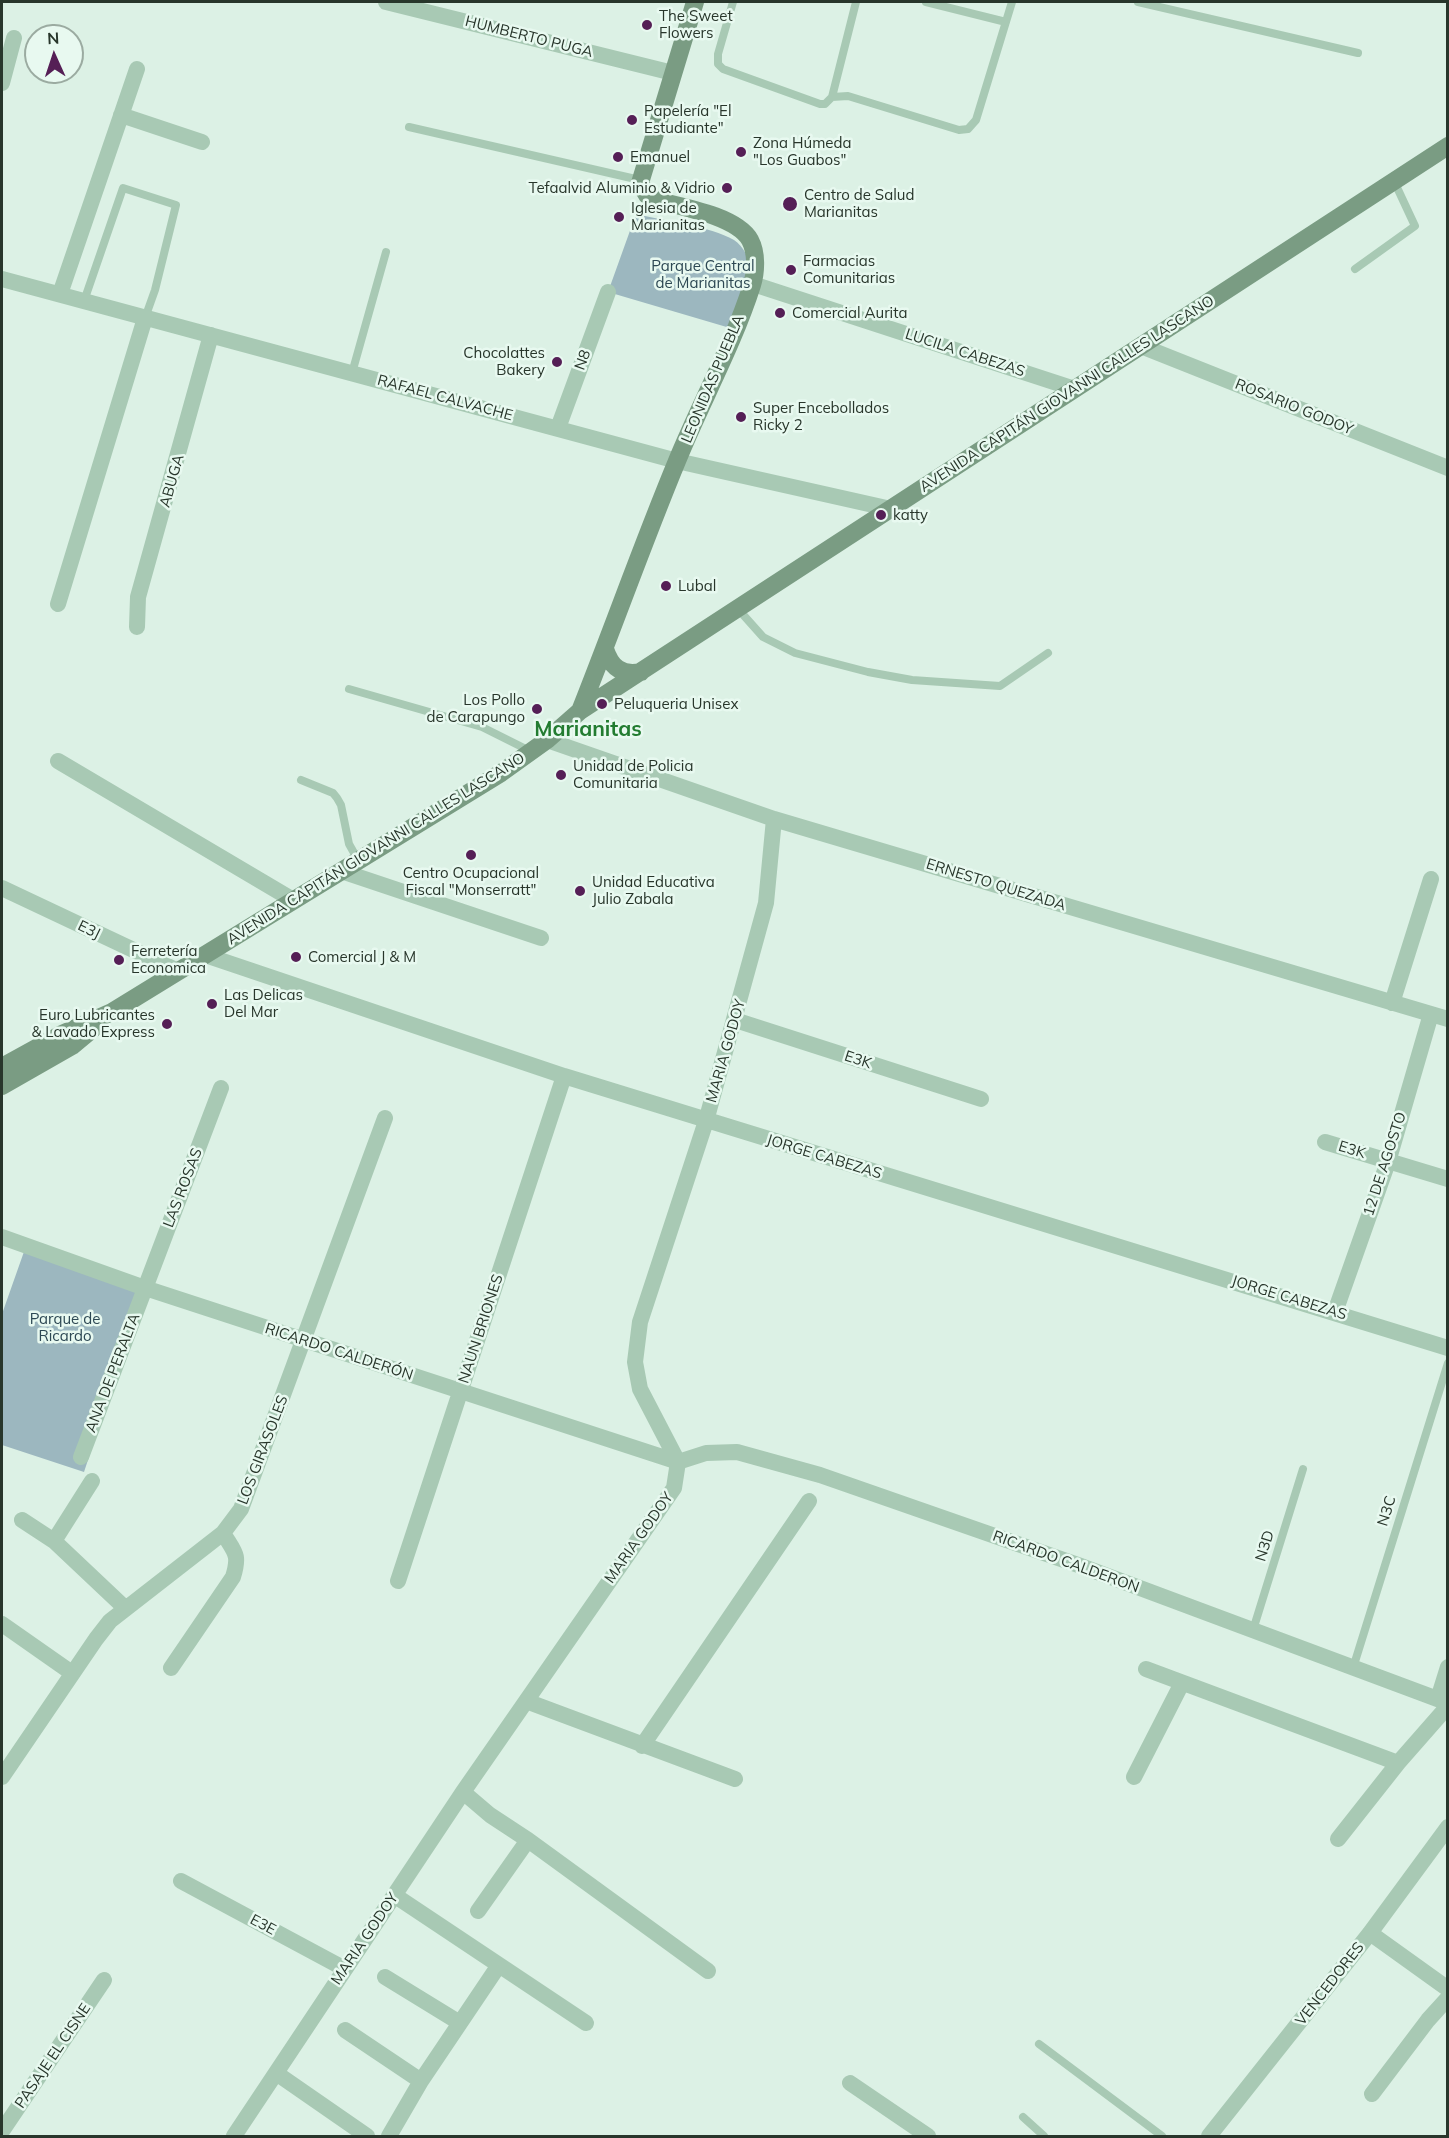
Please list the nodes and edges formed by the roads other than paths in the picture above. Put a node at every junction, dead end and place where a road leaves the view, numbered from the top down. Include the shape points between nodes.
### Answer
1 (386, 2) edge
2 (695, 2) edge
3 (733, 2) edge
4 (856, 2) edge
5 (926, 2) edge
6 (1012, 2) edge
7 (1138, 2) edge
8 (1006, 22) junction
9 (14, 38) dead end
10 (1358, 53) dead end
11 (137, 69) dead end
12 (673, 73) junction
13 (2, 83) edge
14 (832, 97) junction
15 (122, 115) junction
16 (408, 127) dead end
17 (202, 142) dead end
18 (1448, 146) edge
19 (640, 180) junction
20 (1393, 181) junction
21 (386, 252) dead end
22 (1355, 269) dead end
23 (2, 279) edge
24 (753, 284) junction
25 (608, 292) dead end
26 (60, 294) junction
27 (84, 301) junction
28 (145, 318) junction
29 (211, 335) junction
30 (1141, 345) junction
31 (352, 373) junction
32 (1075, 389) junction
33 (558, 428) junction
34 (677, 461) junction
35 (1448, 468) edge
36 (891, 509) junction
37 (58, 604) dead end
38 (738, 609) junction
39 (137, 627) dead end
40 (605, 649) junction
41 (1048, 653) dead end
42 (641, 672) junction
43 (349, 688) dead end
44 (580, 711) junction
45 (547, 740) junction
46 (532, 752) junction
47 (58, 761) dead end
48 (301, 780) dead end
49 (774, 819) junction
50 (358, 860) junction
51 (341, 871) junction
52 (1431, 879) dead end
53 (2, 888) edge
54 (293, 900) junction
55 (541, 938) dead end
56 (205, 955) junction
57 (178, 971) junction
58 (1392, 1003) junction
59 (112, 1012) junction
60 (1443, 1015) edge
61 (735, 1020) junction
62 (2, 1067) edge
63 (564, 1077) junction
64 (2, 1086) edge
65 (221, 1088) dead end
66 (981, 1099) dead end
67 (386, 1118) dead end
68 (706, 1121) junction
69 (1325, 1142) dead end
70 (1388, 1162) junction
71 (1448, 1179) edge
72 (2, 1237) edge
73 (145, 1288) junction
74 (1335, 1312) junction
75 (305, 1340) junction
76 (1448, 1348) edge
77 (1448, 1363) edge
78 (460, 1391) junction
79 (81, 1457) dead end
80 (678, 1462) junction
81 (1303, 1469) dead end
82 (92, 1481) dead end
83 (809, 1501) dead end
84 (22, 1520) dead end
85 (223, 1533) junction
86 (54, 1541) junction
87 (398, 1581) dead end
88 (125, 1608) junction
89 (2, 1624) edge
90 (1253, 1630) junction
91 (1448, 1667) edge
92 (171, 1668) dead end
93 (1353, 1668) junction
94 (1146, 1669) dead end
95 (72, 1672) junction
96 (1182, 1683) junction
97 (525, 1701) junction
98 (1444, 1703) edge
99 (642, 1746) junction
100 (1398, 1763) junction
101 (2, 1777) edge
102 (1134, 1777) dead end
103 (735, 1779) dead end
104 (463, 1792) junction
105 (1448, 1827) edge
106 (1338, 1839) dead end
107 (528, 1840) junction
108 (182, 1881) dead end
109 (394, 1894) junction
110 (478, 1911) dead end
111 (1370, 1933) junction
112 (499, 1965) junction
113 (345, 1969) junction
114 (708, 1971) dead end
115 (385, 1977) dead end
116 (104, 1980) dead end
117 (1448, 1989) edge
118 (1448, 1998) edge
119 (460, 2024) junction
120 (586, 2024) dead end
121 (345, 2030) dead end
122 (1039, 2044) dead end
123 (276, 2073) junction
124 (421, 2081) junction
125 (850, 2084) dead end
126 (1372, 2094) dead end
127 (1023, 2118) dead end
128 (2, 2131) edge
129 (234, 2136) edge
130 (367, 2136) edge
131 (389, 2136) edge
132 (927, 2136) edge
133 (1044, 2136) edge
134 (1162, 2136) edge
135 (1209, 2136) edge

1 - 12 street, HUMBERTO PUGA
2 - 12 street
3 - 14 lane via 718,54 718,64 723,69 820,104
4 - 14 lane
5 - 8 lane
6 - 8 lane
7 - 10 lane
8 - 14 lane via 976,120 968,129 959,130 848,96
9 - 13 street
11 - 15 street
12 - 19 street
15 - 17 street
15 - 26 street
16 - 19 lane
18 - 20 street, AVENIDA CAPITÁN GIOVANNI CALLES LASCANO
19 - 24 street, LEONIDAS PUEBLA via 651,199 708,214 746,235 755,258
20 - 22 lane via 1415,226
20 - 30 street, AVENIDA CAPITÁN GIOVANNI CALLES LASCANO
21 - 31 lane
23 - 26 street, RAFAEL CALVACHE
24 - 32 street, LUCILA CABEZAS
24 - 34 street, LEONIDAS PUEBLA
25 - 33 street, N8
26 - 27 street, RAFAEL CALVACHE
27 - 28 street, RAFAEL CALVACHE
27 - 28 lane via 123,188 176,205
28 - 29 street, RAFAEL CALVACHE
28 - 37 street
29 - 31 street, RAFAEL CALVACHE
29 - 39 street, ABUGA via 138,597
30 - 32 street, AVENIDA CAPITÁN GIOVANNI CALLES LASCANO
30 - 35 street, ROSARIO GODOY
31 - 33 street, RAFAEL CALVACHE
32 - 36 street, AVENIDA CAPITÁN GIOVANNI CALLES LASCANO
33 - 34 street, RAFAEL CALVACHE
34 - 36 street, RAFAEL CALVACHE
34 - 40 street, LEONIDAS PUEBLA
36 - 38 street, AVENIDA CAPITÁN GIOVANNI CALLES LASCANO
38 - 41 lane via 763,637 795,652 912,680 1000,686
38 - 42 street, AVENIDA CAPITÁN GIOVANNI CALLES LASCANO
40 - 42 street via 618,670 629,674
40 - 44 street, LEONIDAS PUEBLA
42 - 44 street, AVENIDA CAPITÁN GIOVANNI CALLES LASCANO
43 - 46 lane via 482,727
44 - 45 street, AVENIDA CAPITÁN GIOVANNI CALLES LASCANO
45 - 46 street, AVENIDA CAPITÁN GIOVANNI CALLES LASCANO
45 - 49 street, ERNESTO QUEZADA
46 - 50 street, AVENIDA CAPITÁN GIOVANNI CALLES LASCANO
47 - 54 street
48 - 50 lane via 337,798 349,844
49 - 58 street, ERNESTO QUEZADA
49 - 61 street, MARIA GODOY via 766,903
50 - 51 street, AVENIDA CAPITÁN GIOVANNI CALLES LASCANO
51 - 54 street, AVENIDA CAPITÁN GIOVANNI CALLES LASCANO
51 - 55 street
52 - 58 street
53 - 57 street, E3J
54 - 56 street, AVENIDA CAPITÁN GIOVANNI CALLES LASCANO
56 - 57 street, AVENIDA CAPITÁN GIOVANNI CALLES LASCANO
56 - 63 street, JORGE CABEZAS
57 - 59 street, AVENIDA CAPITÁN GIOVANNI CALLES LASCANO
58 - 60 street, ERNESTO QUEZADA
59 - 62 street, AVENIDA CAPITÁN GIOVANNI CALLES LASCANO
59 - 64 street, AVENIDA CAPITÁN GIOVANNI CALLES LASCANO via 72,1046
60 - 70 street, 12 DE AGOSTO
61 - 66 street, E3K
61 - 68 street, MARIA GODOY
63 - 68 street, JORGE CABEZAS
63 - 78 street, NAUN BRIONES
65 - 73 street, LAS ROSAS
67 - 75 street, LOS GIRASOLES
68 - 74 street, JORGE CABEZAS
68 - 80 street, MARIA GODOY via 639,1322 635,1362 640,1389
69 - 70 street, E3K
70 - 71 street, E3K
70 - 74 street, 12 DE AGOSTO
72 - 73 street, RICARDO CALDERÓN
73 - 75 street, RICARDO CALDERÓN
73 - 79 street, ANA DE PERALTA
74 - 76 street, JORGE CABEZAS
75 - 78 street, RICARDO CALDERÓN
75 - 85 street, LOS GIRASOLES via 241,1509
77 - 93 lane, N3C
78 - 80 street, RICARDO CALDERÓN
78 - 87 street, NAUN BRIONES
80 - 90 street, RICARDO CALDERON via 706,1453 737,1452 820,1474
80 - 97 street, MARIA GODOY via 674,1488
81 - 90 lane, N3D
82 - 86 street
83 - 99 street
84 - 86 street
85 - 88 street, LOS GIRASOLES
85 - 92 street via 238,1561 233,1577
86 - 88 street
88 - 95 street, LOS GIRASOLES via 110,1621
89 - 95 street
90 - 93 street, RICARDO CALDERON
91 - 98 street
93 - 98 street, RICARDO CALDERON
94 - 96 street
95 - 101 street, LOS GIRASOLES
96 - 100 street
96 - 102 street
97 - 99 street
97 - 104 street, MARIA GODOY
98 - 100 street
99 - 103 street
100 - 106 street
104 - 107 street
104 - 109 street, MARIA GODOY
105 - 111 street, VENCEDORES
107 - 110 street
107 - 114 street
108 - 113 street, E3E
109 - 112 street
109 - 113 street, MARIA GODOY
111 - 117 street
111 - 135 street, VENCEDORES
112 - 119 street
112 - 120 street
113 - 123 street, MARIA GODOY
115 - 119 street
116 - 128 street, PASAJE EL CISNE
118 - 126 street
119 - 124 street
121 - 124 street
122 - 134 lane
123 - 129 street, MARIA GODOY
123 - 130 street
124 - 131 street
125 - 132 street
127 - 133 lane

